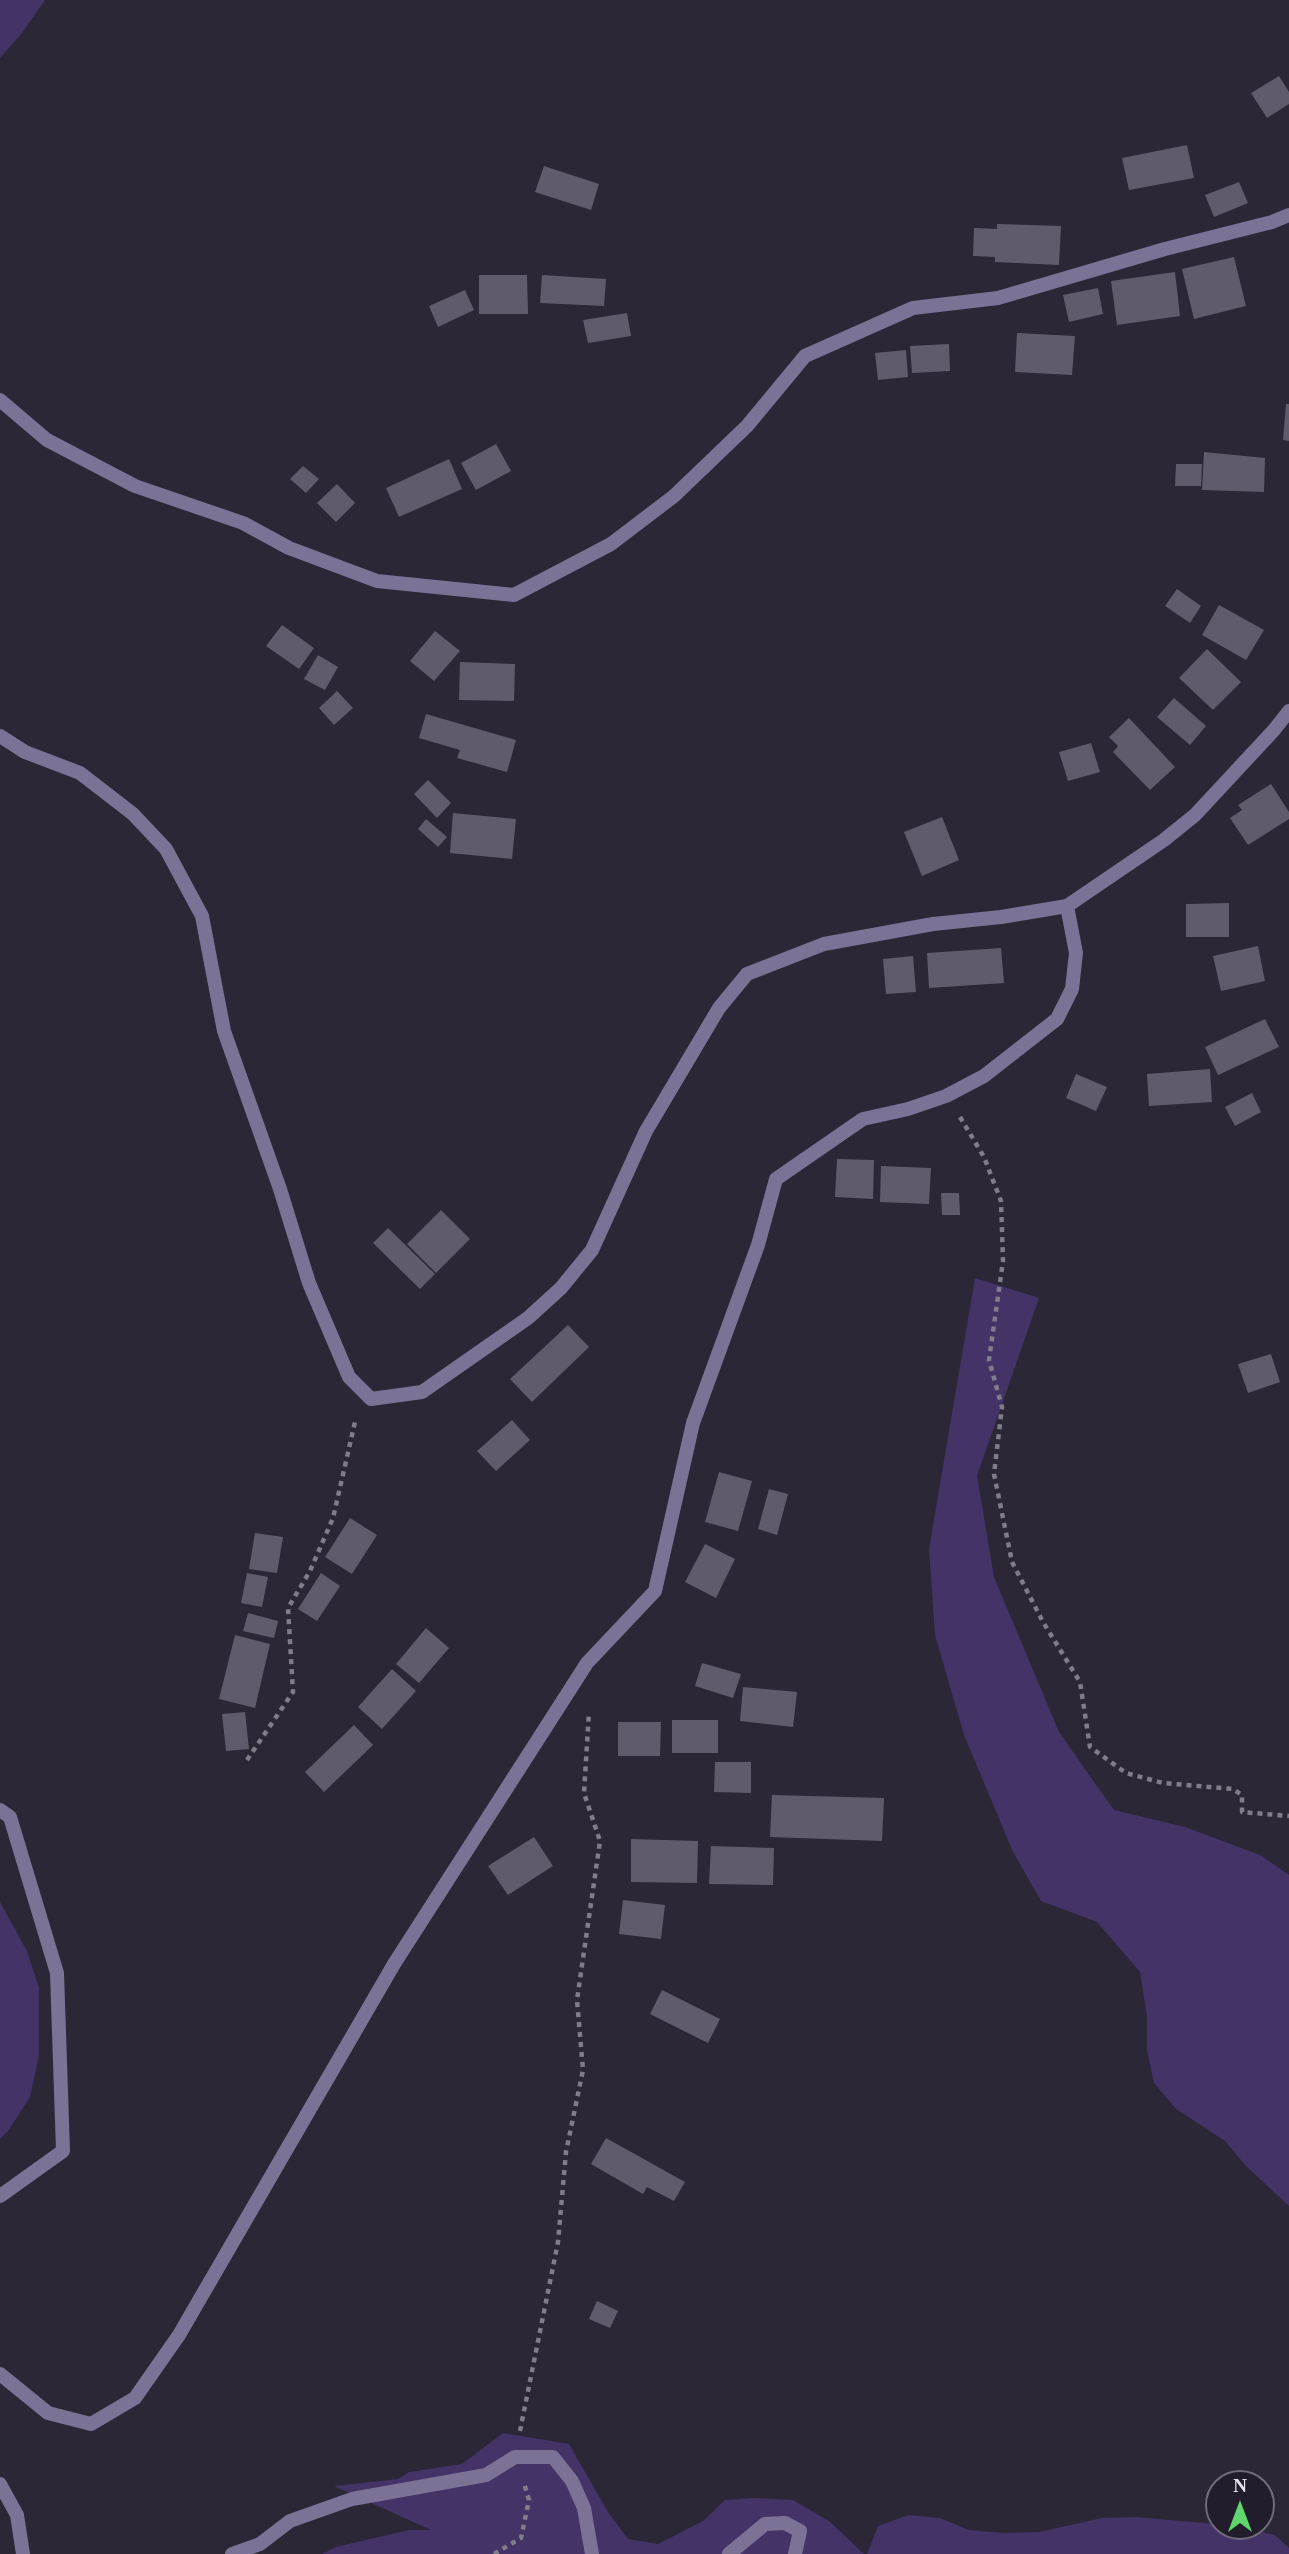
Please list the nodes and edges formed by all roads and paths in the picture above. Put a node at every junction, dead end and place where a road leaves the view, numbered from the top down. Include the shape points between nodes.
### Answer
1 (1289, 215) edge
2 (1289, 221) edge
3 (1272, 222) junction
4 (0, 400) edge
5 (1289, 710) edge
6 (0, 736) edge
7 (1067, 906) junction
8 (946, 1096) junction
9 (371, 1399) junction
10 (587, 1663) junction
11 (247, 1760) dead end
12 (0, 1810) edge
13 (1289, 1816) edge
14 (0, 2196) edge
15 (0, 2374) edge
16 (515, 2457) junction
17 (0, 2484) edge
18 (23, 2554) edge
19 (232, 2554) edge
20 (494, 2554) edge
21 (592, 2554) edge
22 (729, 2554) edge
23 (794, 2554) edge

1 - 3 street
2 - 3 street
3 - 4 street via 998,298 913,308 805,356 747,426 674,496 611,544 514,595 377,582 289,548 243,523 135,486 47,440
5 - 7 street via 1195,815
6 - 9 street via 25,752 80,773 133,814 166,849 202,916 224,1031 281,1189 309,1283 349,1377
7 - 8 street via 1076,953 1072,989 1057,1020 984,1076
7 - 9 street via 824,944 747,974 719,1009 646,1131 592,1251 561,1288 528,1318 422,1392
8 - 10 street via 863,1119 776,1179 758,1245 693,1423 655,1591
8 - 13 path via 984,1157 1001,1201 1003,1261 989,1360 1002,1407 994,1474 1012,1562 1080,1682 1090,1747 1126,1773 1163,1783 1233,1789 1242,1795 1242,1812
9 - 11 path via 356,1420 333,1518 288,1608 293,1692
10 - 15 street via 394,1964 179,2335 135,2398 91,2424 48,2413
10 - 16 path via 598,1697 589,1712 584,1793 600,1841 577,2000 583,2070 566,2152 558,2242
12 - 14 street via 10,1817 57,1973 63,2151
16 - 19 street via 486,2475 352,2499 290,2521 260,2544
16 - 20 path via 529,2500 521,2538
16 - 21 street via 553,2456 572,2481 584,2508
17 - 18 street via 17,2515
22 - 23 street via 765,2524 785,2523 800,2531

